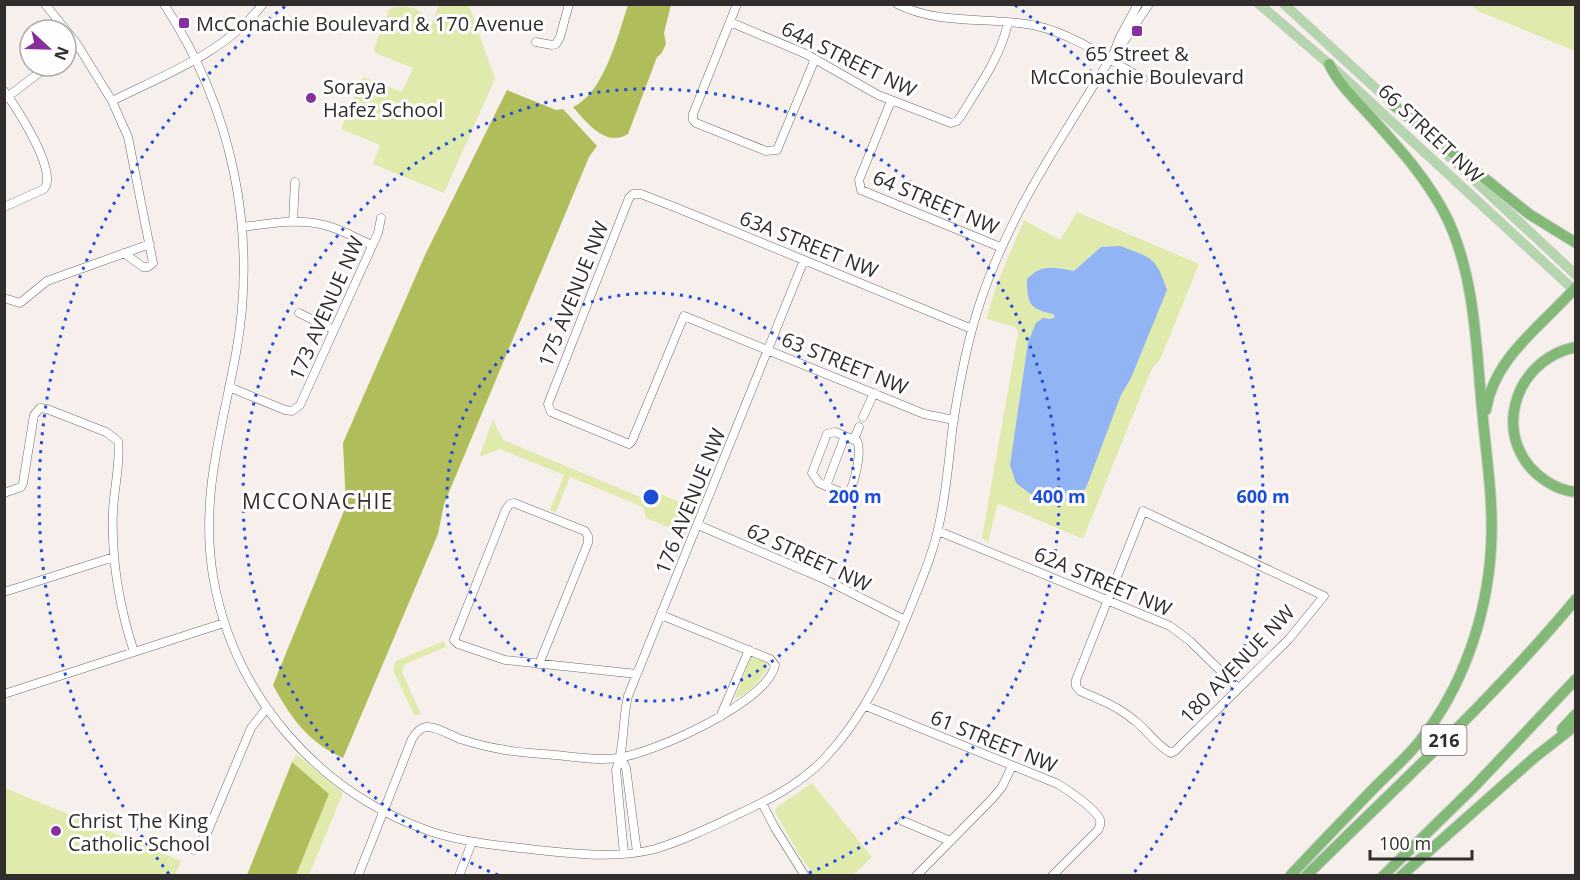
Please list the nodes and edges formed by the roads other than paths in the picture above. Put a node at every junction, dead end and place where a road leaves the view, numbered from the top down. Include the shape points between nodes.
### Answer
1 (45, 4) edge
2 (164, 4) edge
3 (263, 4) edge
4 (569, 4) edge
5 (737, 4) edge
6 (897, 4) edge
7 (1138, 4) edge
8 (1149, 4) edge
9 (1259, 4) edge
10 (1276, 4) edge
11 (1284, 4) edge
12 (906, 7) edge
13 (1298, 17) junction
14 (56, 18) edge
15 (730, 22) junction
16 (1008, 23) junction
17 (536, 42) dead end
18 (78, 46) edge
19 (1111, 57) junction
20 (815, 59) junction
21 (197, 60) junction
22 (1329, 64) junction
23 (31, 78) edge
24 (1143, 79) dead end
25 (6, 95) edge
26 (112, 101) junction
27 (891, 101) junction
28 (1391, 103) junction
29 (295, 182) dead end
30 (633, 194) joint
31 (4, 207) edge
32 (381, 218) dead end
33 (293, 222) junction
34 (242, 227) junction
35 (1575, 243) edge
36 (150, 244) junction
37 (372, 245) junction
38 (1000, 247) junction
39 (124, 253) junction
40 (804, 260) junction
41 (1575, 275) edge
42 (1575, 290) edge
43 (4, 298) edge
44 (299, 313) dead end
45 (972, 329) junction
46 (334, 330) junction
47 (1575, 347) edge
48 (768, 350) junction
49 (229, 387) junction
50 (874, 393) junction
51 (863, 417) dead end
52 (954, 420) junction
53 (588, 427) joint
54 (859, 428) dead end
55 (845, 436) junction
56 (1484, 437) junction
57 (854, 439) junction
58 (826, 486) junction
59 (1575, 492) edge
60 (4, 493) edge
61 (698, 525) junction
62 (938, 531) junction
63 (114, 557) junction
64 (4, 592) edge
65 (1575, 599) edge
66 (1108, 600) junction
67 (662, 615) junction
68 (905, 620) junction
69 (224, 623) junction
70 (749, 650) junction
71 (134, 652) junction
72 (539, 664) junction
73 (637, 674) junction
74 (1575, 679) edge
75 (1238, 688) junction
76 (4, 694) edge
77 (866, 706) junction
78 (267, 708) junction
79 (1575, 714) edge
80 (720, 718) junction
81 (1575, 724) edge
82 (1535, 757) junction
83 (621, 758) junction
84 (1012, 766) junction
85 (762, 803) junction
86 (384, 811) junction
87 (903, 821) dead end
88 (950, 841) junction
89 (472, 842) junction
90 (194, 850) dead end
91 (637, 852) junction
92 (624, 854) junction
93 (358, 876) edge
94 (459, 876) edge
95 (805, 876) edge
96 (916, 876) edge
97 (1052, 876) edge
98 (1290, 876) edge
99 (1306, 876) edge
100 (1383, 876) edge
101 (1401, 876) edge

1 - 14 street
2 - 21 street
3 - 21 street via 234,35
4 - 17 street via 556,44
5 - 15 street
6 - 12 street
7 - 19 street
8 - 19 street
9 - 22 main road, 66 STREET NW
10 - 13 main road
11 - 13 main road, 66 STREET NW
12 - 16 street via 930,16
13 - 28 main road, 66 STREET NW
15 - 20 street, 64A STREET NW
15 - 20 street via 693,114 696,123 766,151 777,150
16 - 19 street via 1047,29
16 - 27 street, 64A STREET NW via 993,64 954,123
18 - 26 street
19 - 24 street
19 - 38 street via 1025,198
20 - 27 street, 64A STREET NW
21 - 26 street
21 - 34 street via 226,139
22 - 42 main road, 66 STREET NW
22 - 56 highway via 1337,80 1423,178 1456,239 1473,316
23 - 25 street
25 - 31 street via 32,135 48,174 48,185
26 - 36 street via 128,137
27 - 38 street, 64 STREET NW via 859,187
28 - 35 highway via 1529,214
28 - 41 main road, 66 STREET NW
29 - 33 street
30 - 40 street, 63A STREET NW via 645,195
30 - 53 street, 175 AVENUE NW via 549,399 549,409
32 - 37 street, 173 AVENUE NW
33 - 34 street
33 - 37 street via 325,225
34 - 49 street via 242,306
36 - 39 street
36 - 39 street via 153,263 148,267
37 - 46 street, 173 AVENUE NW
38 - 45 street
39 - 43 street via 47,281 20,303
40 - 45 street, 63A STREET NW
40 - 48 street, 176 AVENUE NW
42 - 56 highway via 1509,358 1495,379 1487,401
44 - 46 street
45 - 52 street
46 - 49 street, 173 AVENUE NW via 296,409 285,410
47 - 59 highway via 1552,355 1535,367 1517,396 1513,422 1517,442 1535,473 1558,488
48 - 50 street, 63 STREET NW
48 - 53 street, 63 STREET NW via 684,316 632,441 629,444
48 - 61 street, 176 AVENUE NW
49 - 69 street via 208,516 214,577
50 - 51 street
50 - 52 street, 63 STREET NW via 924,414
52 - 62 street
54 - 57 street
55 - 57 street
55 - 58 street
55 - 58 street via 827,434 812,473
56 - 98 highway via 1491,520 1489,569 1474,640 1459,678 1419,742
57 - 58 street via 860,447 850,491 847,495
60 - 63 street via 23,483 34,415 40,408 114,436 119,445 114,489
61 - 67 street, 176 AVENUE NW
61 - 68 street, 62 STREET NW via 824,579
62 - 66 street, 62A STREET NW
62 - 68 street
63 - 64 street
63 - 71 street
65 - 99 highway, 216 via 1460,724
66 - 75 street, 62A STREET NW via 1178,630
66 - 75 street, 180 AVENUE NW via 1076,686 1127,714 1163,748 1175,751
66 - 75 street, 180 AVENUE NW via 1143,511 1324,596 1289,639
67 - 70 street
67 - 73 street, 176 AVENUE NW
68 - 77 street
69 - 71 street
69 - 78 street
70 - 80 street
70 - 80 street via 770,659 774,670 757,690
71 - 76 street
72 - 72 street via 588,536 585,531 514,503 506,509 454,640 492,657
72 - 73 street
73 - 83 street, 176 AVENUE NW via 625,711
74 - 100 highway, 216 via 1474,787
77 - 84 street, 61 STREET NW
77 - 85 street via 821,762
78 - 86 street via 317,765
78 - 90 street via 251,728 207,833
79 - 82 highway
80 - 83 street
81 - 82 highway
82 - 101 highway
83 - 86 street via 502,750 426,727 412,739
83 - 91 street, 176 AVENUE NW via 626,768
83 - 92 street, 176 AVENUE NW via 616,770
84 - 88 street via 1002,787
84 - 97 street, 61 STREET NW via 1066,789 1101,821 1098,830
85 - 91 street via 656,849
85 - 95 street
86 - 89 street via 436,833
86 - 93 street
87 - 88 street
88 - 96 street
89 - 92 street via 594,855
89 - 94 street
91 - 92 street

